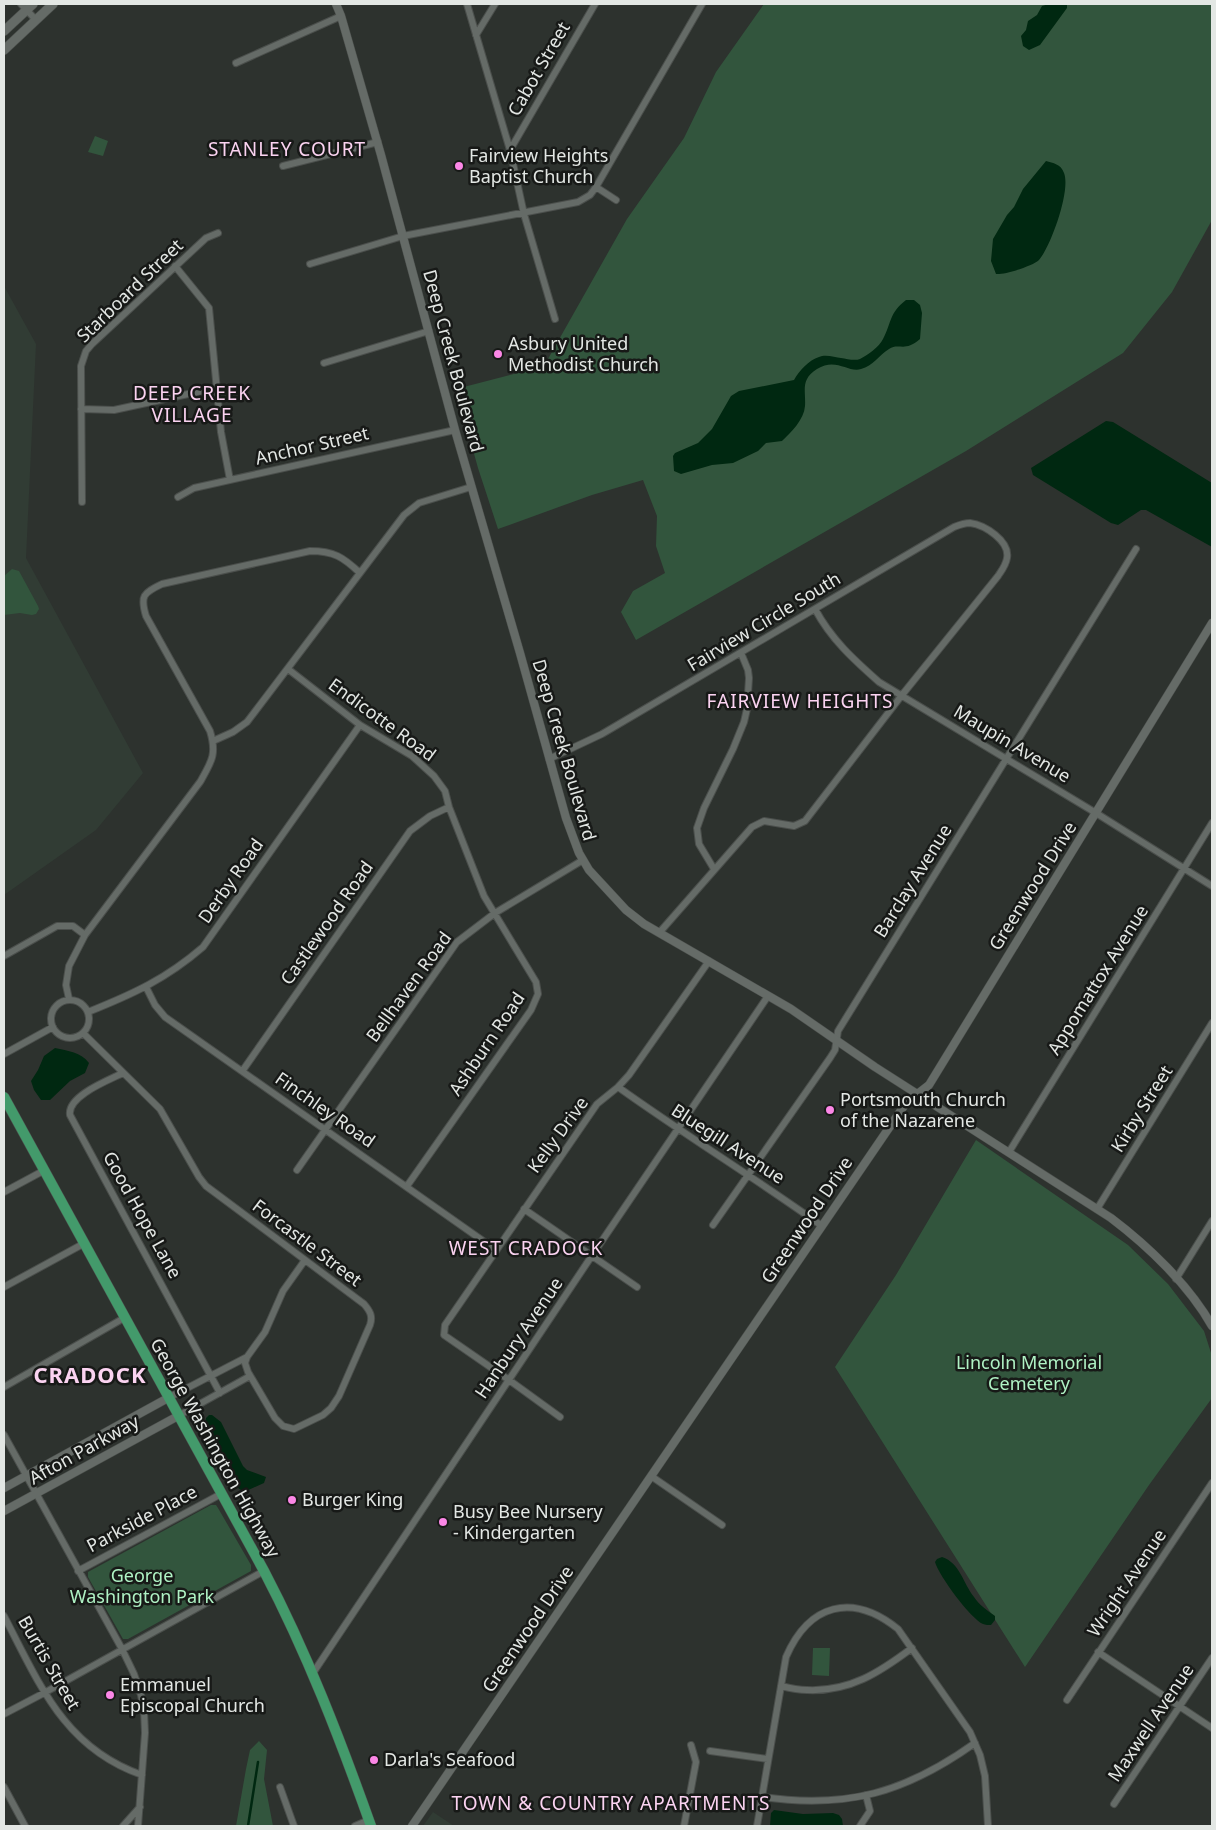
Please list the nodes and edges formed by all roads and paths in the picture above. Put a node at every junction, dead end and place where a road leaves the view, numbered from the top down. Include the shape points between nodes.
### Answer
1 (53, 4) edge
2 (336, 4) edge
3 (467, 4) edge
4 (495, 4) edge
5 (595, 4) edge
6 (702, 4) edge
7 (27, 6) edge
8 (341, 16) junction
9 (36, 20) junction
10 (4, 31) edge
11 (476, 35) junction
12 (4, 50) edge
13 (236, 63) dead end
14 (378, 142) junction
15 (510, 150) junction
16 (283, 166) dead end
17 (596, 187) junction
18 (616, 200) dead end
19 (524, 214) junction
20 (218, 233) dead end
21 (404, 236) junction
22 (310, 264) dead end
23 (174, 266) junction
24 (555, 320) dead end
25 (429, 332) junction
26 (324, 363) dead end
27 (216, 388) junction
28 (80, 409) junction
29 (455, 430) junction
30 (230, 480) junction
31 (471, 486) junction
32 (178, 497) dead end
33 (82, 502) dead end
34 (1136, 549) dead end
35 (360, 573) junction
36 (815, 609) junction
37 (1212, 623) edge
38 (741, 653) junction
39 (288, 669) junction
40 (902, 695) junction
41 (360, 725) junction
42 (213, 741) junction
43 (1006, 758) junction
44 (549, 759) junction
45 (449, 807) junction
46 (1096, 812) junction
47 (1212, 823) edge
48 (582, 860) junction
49 (1184, 868) junction
50 (714, 870) junction
51 (1212, 886) edge
52 (495, 913) junction
53 (659, 933) junction
54 (85, 935) junction
55 (4, 956) edge
56 (709, 961) junction
57 (146, 987) junction
58 (768, 996) junction
59 (68, 999) junction
60 (88, 1012) junction
61 (1212, 1023) edge
62 (53, 1027) junction
63 (83, 1033) junction
64 (836, 1040) junction
65 (4, 1054) edge
66 (243, 1070) junction
67 (123, 1073) junction
68 (618, 1087) junction
69 (918, 1094) junction
70 (4, 1097) edge
71 (326, 1129) junction
72 (677, 1130) junction
73 (1009, 1152) junction
74 (297, 1170) dead end
75 (43, 1171) junction
76 (749, 1176) junction
77 (407, 1186) junction
78 (4, 1192) edge
79 (524, 1209) junction
80 (1097, 1209) junction
81 (1212, 1221) edge
82 (713, 1225) dead end
83 (822, 1226) junction
84 (83, 1244) junction
85 (496, 1250) junction
86 (591, 1256) junction
87 (305, 1260) junction
88 (1176, 1279) junction
89 (4, 1287) edge
90 (636, 1287) dead end
91 (124, 1318) junction
92 (1212, 1325) edge
93 (247, 1357) junction
94 (212, 1376) junction
95 (250, 1376) junction
96 (509, 1380) junction
97 (4, 1387) edge
98 (220, 1393) junction
99 (168, 1398) junction
100 (178, 1416) junction
101 (560, 1417) dead end
102 (4, 1435) edge
103 (26, 1476) junction
104 (650, 1476) junction
105 (1212, 1482) edge
106 (4, 1488) edge
107 (36, 1493) junction
108 (221, 1494) junction
109 (4, 1511) edge
110 (722, 1525) dead end
111 (78, 1570) junction
112 (264, 1570) junction
113 (4, 1616) edge
114 (912, 1648) junction
115 (122, 1649) junction
116 (1098, 1652) junction
117 (1212, 1658) edge
118 (313, 1674) junction
119 (780, 1686) junction
120 (44, 1693) junction
121 (1067, 1700) dead end
122 (1180, 1707) junction
123 (4, 1714) edge
124 (1212, 1728) edge
125 (975, 1743) junction
126 (691, 1746) dead end
127 (710, 1751) dead end
128 (768, 1760) junction
129 (142, 1775) junction
130 (4, 1787) edge
131 (280, 1787) dead end
132 (866, 1795) junction
133 (762, 1797) junction
134 (1114, 1804) dead end
135 (140, 1807) junction
136 (370, 1823) edge
137 (24, 1826) edge
138 (123, 1826) edge
139 (138, 1826) edge
140 (294, 1826) edge
141 (355, 1826) edge
142 (412, 1826) edge
143 (684, 1826) edge
144 (758, 1826) edge
145 (860, 1826) edge
146 (988, 1826) edge

1 - 9 main road
2 - 8 street, Deep Creek Boulevard
3 - 11 street
4 - 11 street
5 - 15 street, Cabot Street
6 - 17 street
7 - 9 street
7 - 10 main road
8 - 13 street
8 - 14 street, Deep Creek Boulevard
9 - 12 main road
11 - 15 street
14 - 16 street
14 - 21 street, Deep Creek Boulevard
15 - 19 street
17 - 18 street
17 - 19 street via 578,202
19 - 21 street
19 - 24 street
20 - 23 street, Starboard Street via 206,238
21 - 22 street
21 - 25 street, Deep Creek Boulevard
23 - 27 street via 209,308
23 - 28 street, Starboard Street via 86,351 81,366
25 - 26 street
25 - 29 street, Deep Creek Boulevard
27 - 28 street via 114,410
27 - 30 street
28 - 33 street, Starboard Street
29 - 30 street, Anchor Street
29 - 31 street, Deep Creek Boulevard
30 - 32 street, Anchor Street via 194,488
31 - 35 street via 419,503 404,515
31 - 44 street, Deep Creek Boulevard
34 - 43 street, Barclay Avenue
35 - 39 street
35 - 42 street via 344,558 326,551 310,550 162,584 144,595 142,603 146,616
36 - 38 street, Fairview Circle South
36 - 40 street, Maupin Avenue via 824,627 849,656 879,682
36 - 40 street, Fairview Circle South via 954,527 969,523 994,534 1006,549 1004,566
37 - 46 street, Greenwood Drive
38 - 44 street, Fairview Circle South via 602,734
38 - 50 street via 749,678 744,722 697,828 699,844
39 - 41 street, Endicotte Road
39 - 42 street via 247,722
40 - 43 street, Maupin Avenue
40 - 50 street via 805,821 794,826 770,821 760,823 745,834
41 - 45 street, Endicotte Road via 412,756 434,776 445,791
41 - 57 street, Derby Road via 203,947 184,964
42 - 54 street via 213,759 200,782
43 - 46 street, Maupin Avenue
43 - 64 street, Barclay Avenue
44 - 48 street, Deep Creek Boulevard
45 - 52 street, Endicotte Road via 481,890
45 - 66 street, Castlewood Road via 410,830
46 - 49 street, Maupin Avenue
46 - 69 street, Greenwood Drive via 929,1084
47 - 49 street, Appomattox Avenue
48 - 52 street, Bellhaven Road
48 - 53 street, Deep Creek Boulevard via 626,910
49 - 51 street, Maupin Avenue
49 - 73 street, Appomattox Avenue
50 - 53 street
52 - 71 street, Bellhaven Road via 457,942
52 - 77 street, Ashburn Road via 536,982 538,994 531,1010
53 - 56 street, Deep Creek Boulevard
54 - 55 street via 73,926 57,926
54 - 59 street via 69,966
56 - 58 street, Deep Creek Boulevard
56 - 68 street, Kelly Drive
57 - 60 street, Derby Road
57 - 66 street, Finchley Road via 165,1017
58 - 64 street, Deep Creek Boulevard
58 - 72 street, Hanbury Avenue
59 - 60 street via 80,1002
59 - 62 street via 53,1009
60 - 63 street via 89,1023
61 - 80 street, Kirby Street
62 - 63 street via 66,1038
62 - 65 street
63 - 67 street, Forcastle Street
64 - 69 street, Deep Creek Boulevard
64 - 76 street, Barclay Avenue via 830,1058
66 - 71 street, Finchley Road
67 - 87 street, Forcastle Street via 160,1109 206,1186
67 - 94 street, Good Hope Lane via 77,1098 70,1114
68 - 72 street, Bluegill Avenue
68 - 79 street, Kelly Drive via 597,1104
69 - 73 street, Deep Creek Boulevard
69 - 83 street, Greenwood Drive via 906,1103
70 - 75 main road, George Washington Highway
71 - 74 street, Bellhaven Road
71 - 77 street, Finchley Road
72 - 76 street, Bluegill Avenue
72 - 86 street, Hanbury Avenue
73 - 80 street, Deep Creek Boulevard
75 - 78 street
75 - 84 main road, George Washington Highway
76 - 82 street, Barclay Avenue
76 - 83 street, Bluegill Avenue
77 - 85 street, Finchley Road
79 - 85 street, Kelly Drive
79 - 86 street
80 - 88 street, Deep Creek Boulevard via 1126,1230
81 - 88 street
83 - 104 street, Greenwood Drive
84 - 89 street
84 - 91 main road, George Washington Highway
85 - 96 street, Kelly Drive via 445,1325 444,1335
86 - 90 street
86 - 96 street, Hanbury Avenue
87 - 93 street via 283,1291 265,1332
87 - 95 street, Forcastle Street via 370,1311 370,1325 339,1396 323,1415 288,1429 278,1423
88 - 92 street, Deep Creek Boulevard
91 - 97 street
91 - 99 main road, George Washington Highway
93 - 94 street
93 - 95 street via 245,1363
94 - 98 street, Good Hope Lane
94 - 99 street
95 - 98 street
96 - 101 street
96 - 118 street, Hanbury Avenue
98 - 100 street
99 - 100 main road, George Washington Highway
99 - 103 street, Afton Parkway
100 - 107 street, Afton Parkway
100 - 108 main road, George Washington Highway
102 - 103 street
103 - 106 street, Afton Parkway
103 - 107 street
104 - 110 street
104 - 142 street, Greenwood Drive
105 - 116 street, Wright Avenue
107 - 109 street, Afton Parkway
107 - 111 street
108 - 111 street, Parkside Place
108 - 112 main road, George Washington Highway
111 - 115 street
112 - 115 street
112 - 118 main road, George Washington Highway
113 - 120 street, Burtis Street
114 - 119 street via 887,1667 848,1685 807,1690
114 - 119 street via 898,1629 870,1610 839,1608 824,1612 809,1621 792,1642
114 - 125 street
115 - 120 street
115 - 129 street via 134,1674 144,1710
116 - 121 street, Wright Avenue
116 - 122 street
117 - 122 street, Maxwell Avenue
118 - 136 main road, George Washington Highway
119 - 128 street
120 - 123 street
120 - 129 street, Burtis Street via 70,1729 84,1742 122,1768
122 - 124 street
122 - 134 street, Maxwell Avenue
125 - 132 street via 948,1763 914,1780
125 - 146 street via 985,1776
126 - 143 street via 696,1762
127 - 128 street
128 - 133 street
129 - 135 street
130 - 137 street
131 - 140 street
132 - 133 street via 821,1802
132 - 145 street via 870,1811
133 - 144 street
135 - 138 street
135 - 139 street
136 - 141 street

